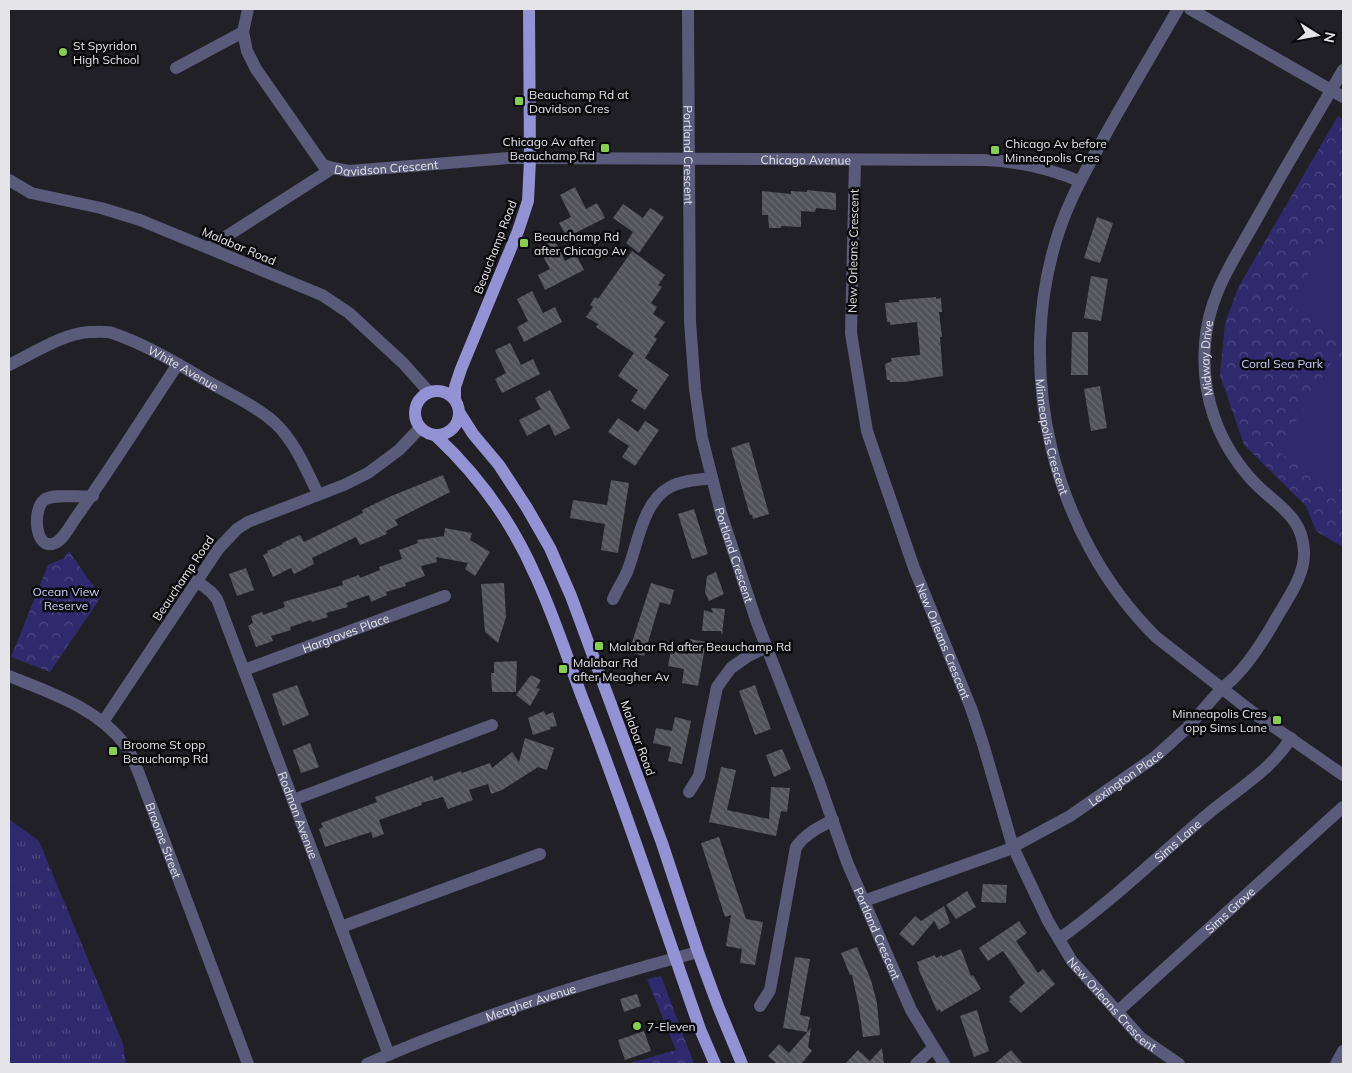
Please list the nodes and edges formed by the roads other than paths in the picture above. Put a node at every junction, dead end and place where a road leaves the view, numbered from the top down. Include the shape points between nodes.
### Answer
1 (248, 9) edge
2 (529, 9) edge
3 (688, 9) edge
4 (1178, 9) edge
5 (1190, 9) edge
6 (243, 32) junction
7 (176, 68) dead end
8 (1343, 70) edge
9 (1331, 91) junction
10 (1343, 97) edge
11 (530, 160) junction
12 (690, 160) junction
13 (855, 160) junction
14 (333, 168) junction
15 (9, 180) edge
16 (1079, 181) junction
17 (208, 248) junction
18 (10, 363) edge
19 (178, 364) junction
20 (461, 370) junction
21 (432, 392) junction
22 (454, 400) junction
23 (459, 412) junction
24 (420, 428) junction
25 (436, 436) junction
26 (712, 478) junction
27 (318, 494) junction
28 (92, 496) junction
29 (197, 581) junction
30 (445, 596) dead end
31 (612, 599) dead end
32 (767, 647) junction
33 (244, 670) junction
34 (9, 676) edge
35 (1222, 688) junction
36 (103, 722) junction
37 (492, 725) dead end
38 (1291, 738) junction
39 (1343, 775) edge
40 (689, 792) dead end
41 (293, 800) junction
42 (1343, 807) edge
43 (833, 820) junction
44 (1013, 847) junction
45 (540, 854) dead end
46 (864, 901) junction
47 (341, 927) junction
48 (1059, 938) junction
49 (698, 952) junction
50 (675, 958) junction
51 (760, 1006) dead end
52 (1117, 1012) junction
53 (933, 1048) junction
54 (1343, 1051) edge
55 (389, 1055) junction
56 (248, 1064) edge
57 (367, 1064) edge
58 (716, 1064) edge
59 (742, 1064) edge
60 (916, 1064) edge
61 (944, 1064) edge
62 (1179, 1064) edge
63 (1336, 1064) edge

1 - 6 street
2 - 11 main road, Beauchamp Road
3 - 12 street, Portland Crescent
4 - 16 street, Minneapolis Crescent
5 - 9 street
6 - 7 street
6 - 14 street via 256,69 323,164
8 - 9 street, Midway Drive
9 - 10 street
9 - 35 street, Midway Drive via 1216,291 1207,324 1205,384 1213,416 1238,463 1300,527 1305,553 1300,574 1275,621 1240,672
11 - 12 street, Chicago Avenue
11 - 14 street, Davidson Crescent via 509,158 350,171
11 - 20 main road, Beauchamp Road via 525,210
12 - 13 street, Chicago Avenue
12 - 26 street, Portland Crescent via 691,345 702,438
13 - 16 street, Chicago Avenue via 1003,160 1047,169
13 - 44 street, New Orleans Crescent via 851,333 867,431 914,568 977,726
14 - 17 street, Davidson Crescent
15 - 17 street, Malabar Road via 31,193 140,220
16 - 35 street, Minneapolis Crescent via 1058,232 1042,316 1043,401 1053,460 1080,528 1124,600 1156,637
17 - 21 street, Malabar Road via 322,295 349,313
18 - 19 street, White Avenue via 63,339 87,332 110,332
19 - 27 street, White Avenue via 275,424 298,454
19 - 28 street
20 - 21 main road, Beauchamp Road via 448,385
20 - 22 main road, Beauchamp Road
21 - 22 main road via 443,392
21 - 24 main road via 418,401 415,408 414,415
22 - 23 main road
23 - 25 main road via 453,429
23 - 49 main road, Malabar Road via 527,508 572,596 659,834
24 - 25 main road
24 - 27 street, Beauchamp Road via 382,464 356,479
25 - 50 main road via 469,470 494,503 536,577 605,756
26 - 31 street via 670,487 656,499 645,519 627,572
26 - 32 street, Portland Crescent
27 - 29 street, Beauchamp Road via 260,517 237,530 218,548
28 - 28 street via 55,496 44,500 36,524 43,541 49,544 56,542
29 - 33 street, Rodman Avenue via 217,600
29 - 36 street, Beauchamp Road
30 - 33 street, Hargraves Place
32 - 40 street via 731,668 717,687 699,776
32 - 43 street, Portland Crescent
33 - 41 street, Rodman Avenue
34 - 36 street, Broome Street via 81,707
35 - 38 street, Minneapolis Crescent
35 - 44 street, Lexington Place via 1155,757 1070,816
36 - 56 street, Broome Street via 127,748 138,771
37 - 41 street
38 - 39 street, Minneapolis Crescent
38 - 48 street, Sims Lane via 1264,770
41 - 47 street, Rodman Avenue
42 - 52 street, Sims Grove
43 - 46 street, Portland Crescent
43 - 51 street via 812,831 796,847 770,990
44 - 46 street, Lexington Place
44 - 48 street, New Orleans Crescent
45 - 47 street
46 - 53 street, Portland Crescent via 912,1010
47 - 55 street, Rodman Avenue
48 - 52 street, New Orleans Crescent via 1072,961
49 - 50 street, Meagher Avenue
49 - 59 main road, Malabar Road
50 - 55 street, Meagher Avenue via 480,1018
50 - 58 main road
52 - 62 street, New Orleans Crescent via 1141,1038
53 - 60 street
53 - 61 street, Portland Crescent
54 - 63 street
55 - 57 street, Meagher Avenue

